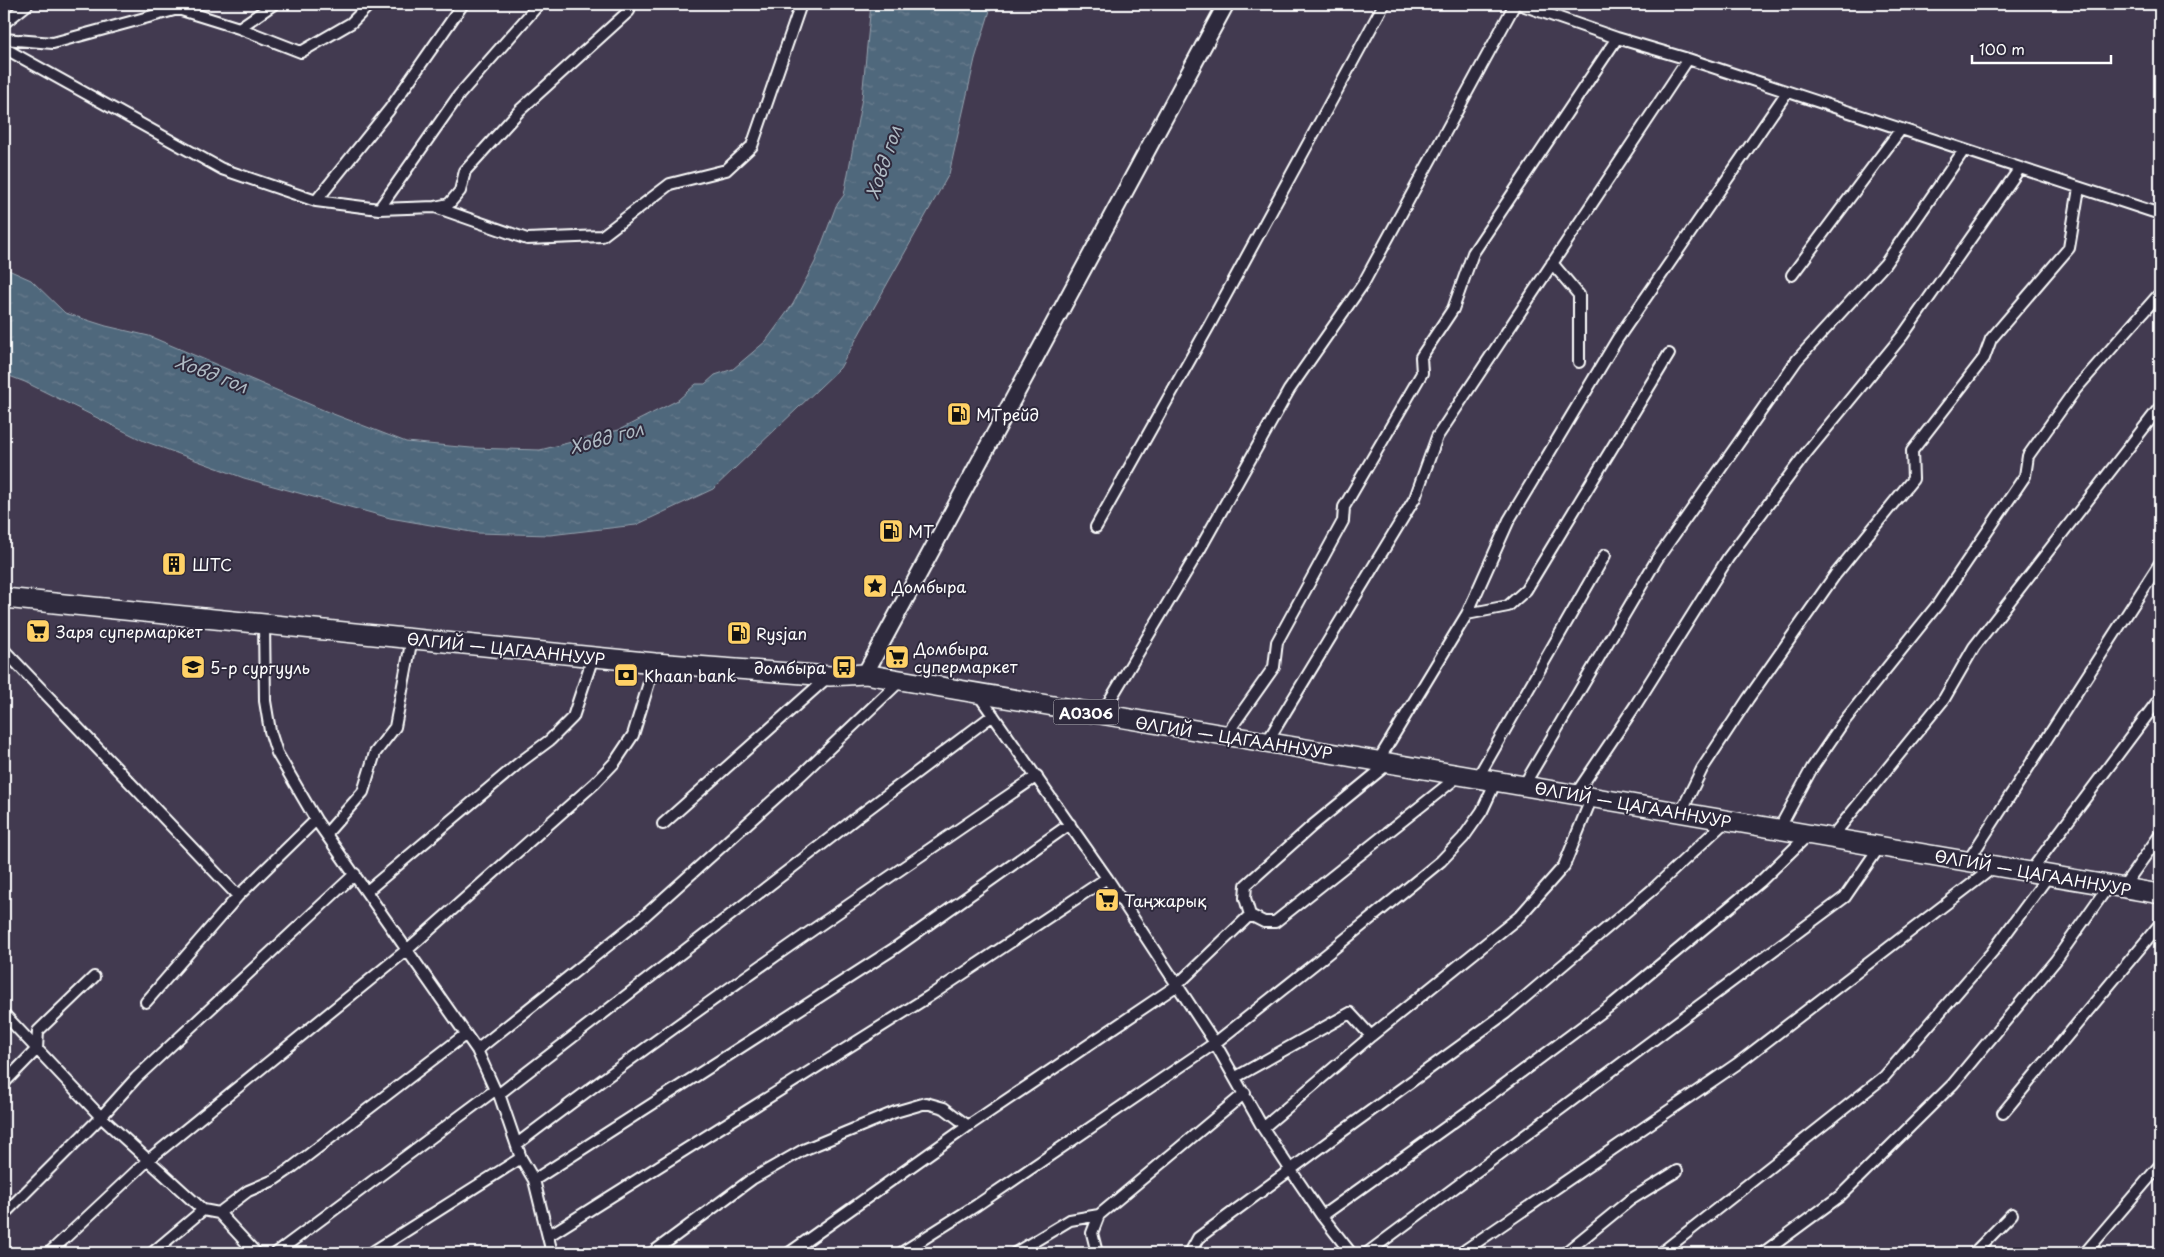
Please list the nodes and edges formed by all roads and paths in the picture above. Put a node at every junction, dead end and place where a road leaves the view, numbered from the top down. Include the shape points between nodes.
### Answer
1 (28, 4) edge
2 (274, 4) edge
3 (370, 4) edge
4 (463, 4) edge
5 (539, 4) edge
6 (630, 4) edge
7 (801, 4) edge
8 (1226, 4) edge
9 (1384, 4) edge
10 (1517, 4) edge
11 (4, 23) edge
12 (239, 28) junction
13 (1617, 38) junction
14 (4, 39) edge
15 (4, 48) edge
16 (1688, 59) junction
17 (1788, 92) junction
18 (1902, 129) junction
19 (1964, 150) junction
20 (2020, 168) junction
21 (2079, 188) junction
22 (316, 201) junction
23 (435, 207) junction
24 (379, 208) junction
25 (2160, 214) edge
26 (1552, 263) junction
27 (1792, 275) dead end
28 (2160, 294) edge
29 (1669, 354) dead end
30 (1579, 362) dead end
31 (2160, 407) edge
32 (1096, 527) dead end
33 (1605, 555) dead end
34 (2160, 563) edge
35 (4, 598) edge
36 (1467, 614) junction
37 (264, 624) junction
38 (412, 638) junction
39 (4, 650) edge
40 (593, 657) junction
41 (655, 663) junction
42 (865, 674) junction
43 (830, 676) junction
44 (900, 681) junction
45 (978, 694) junction
46 (2160, 698) edge
47 (1100, 714) junction
48 (993, 716) junction
49 (1226, 735) junction
50 (1267, 742) junction
51 (1384, 762) junction
52 (1037, 776) junction
53 (1478, 778) junction
54 (1524, 785) junction
55 (1584, 796) junction
56 (1681, 812) junction
57 (316, 820) junction
58 (1727, 820) junction
59 (662, 824) dead end
60 (1070, 824) junction
61 (1779, 829) junction
62 (326, 834) junction
63 (1809, 834) junction
64 (2160, 835) edge
65 (1831, 838) junction
66 (1880, 846) junction
67 (1968, 861) junction
68 (1995, 866) junction
69 (2030, 872) junction
70 (355, 874) junction
71 (2049, 875) junction
72 (1107, 878) junction
73 (2116, 886) junction
74 (366, 892) junction
75 (2160, 894) edge
76 (238, 896) junction
77 (1250, 915) junction
78 (2160, 924) edge
79 (408, 949) junction
80 (94, 977) dead end
81 (1176, 986) junction
82 (146, 1002) dead end
83 (4, 1014) edge
84 (466, 1034) junction
85 (1371, 1036) junction
86 (1215, 1043) junction
87 (37, 1049) junction
88 (477, 1050) junction
89 (1236, 1077) junction
90 (4, 1083) edge
91 (497, 1092) junction
92 (1245, 1093) junction
93 (2003, 1114) dead end
94 (101, 1117) junction
95 (968, 1126) junction
96 (1263, 1128) junction
97 (517, 1144) junction
98 (521, 1158) junction
99 (147, 1161) junction
100 (2160, 1165) edge
101 (1290, 1169) junction
102 (1678, 1171) dead end
103 (534, 1180) junction
104 (203, 1210) junction
105 (219, 1213) junction
106 (4, 1214) edge
107 (2012, 1214) dead end
108 (1099, 1216) junction
109 (1322, 1216) junction
110 (548, 1236) junction
111 (49, 1253) edge
112 (152, 1253) edge
113 (256, 1253) edge
114 (276, 1253) edge
115 (371, 1253) edge
116 (552, 1253) edge
117 (652, 1253) edge
118 (789, 1253) edge
119 (901, 1253) edge
120 (1016, 1253) edge
121 (1097, 1253) edge
122 (1192, 1253) edge
123 (1352, 1253) edge
124 (1367, 1253) edge
125 (1461, 1253) edge
126 (1565, 1253) edge
127 (1661, 1253) edge
128 (1763, 1253) edge
129 (1974, 1253) edge
130 (2085, 1253) edge

1 - 11 street
2 - 12 street
3 - 12 street via 351,23 301,52
4 - 22 street via 389,110
5 - 24 street via 459,96
6 - 23 street via 629,11 520,110 465,171 460,191 449,204
7 - 23 street via 752,146 726,170 670,184 602,236 527,239
8 - 42 street
9 - 32 street
10 - 13 street
10 - 47 street via 1363,284 1289,390 1200,549
12 - 14 street via 178,9 53,43
13 - 16 street
13 - 49 street via 1473,253 1453,309 1421,357 1422,373 1344,507 1343,520 1277,642 1274,667
15 - 22 street via 222,169
16 - 17 street
16 - 26 street
17 - 18 street
17 - 36 street via 1618,338 1509,520
18 - 19 street
18 - 27 street
19 - 20 street
19 - 54 street via 1885,264 1797,360 1657,559
20 - 21 street
20 - 55 street via 1904,335 1807,452 1728,558 1635,706
21 - 25 street
21 - 56 street via 2069,248 1991,339 1984,358 1912,452 1913,479 1835,575 1748,699 1702,769
22 - 24 street
23 - 24 street
26 - 30 street via 1579,295
26 - 50 street via 1437,437 1415,498
28 - 61 street via 2070,397 2028,456 2026,476 1938,604 1842,724 1812,768
29 - 36 street via 1526,590 1508,606
31 - 65 street via 1974,648 1944,699
33 - 53 street
34 - 67 street
35 - 37 highway, ӨЛГИЙ — ЦАГААННУУР / A0306
36 - 51 street
37 - 38 highway, ӨЛГИЙ — ЦАГААННУУР / A0306
37 - 57 street via 265,701 270,731 277,753
38 - 40 highway, ӨЛГИЙ — ЦАГААННУУР / A0306
38 - 62 street via 395,727 375,753 363,792
39 - 76 street
40 - 41 highway, ӨЛГИЙ — ЦАГААННУУР / A0306
40 - 74 street via 573,717 550,740
41 - 43 highway, ӨЛГИЙ — ЦАГААННУУР / A0306
41 - 79 street via 633,735 615,762 596,783
42 - 43 highway, ӨЛГИЙ — ЦАГААННУУР / A0306
42 - 44 highway, ӨЛГИЙ — ЦАГААННУУР / A0306
43 - 59 street
44 - 45 highway, ӨЛГИЙ — ЦАГААННУУР / A0306
44 - 88 street via 641,919
45 - 47 highway, ӨЛГИЙ — ЦАГААННУУР / A0306
45 - 48 street
46 - 69 street
47 - 49 highway, ӨЛГИЙ — ЦАГААННУУР / A0306
48 - 52 street
48 - 91 street
49 - 50 highway, ӨЛГИЙ — ЦАГААННУУР / A0306
50 - 51 highway, ӨЛГИЙ — ЦАГААННУУР / A0306
51 - 53 highway, ӨЛГИЙ — ЦАГААННУУР / A0306
51 - 77 street via 1246,885 1245,898
52 - 60 street
52 - 97 street via 781,951
53 - 54 highway, ӨЛГИЙ — ЦАГААННУУР / A0306
53 - 77 street via 1275,922 1264,922
53 - 86 street via 1482,811 1441,861
54 - 55 highway, ӨЛГИЙ — ЦАГААННУУР / A0306
55 - 56 highway, ӨЛГИЙ — ЦАГААННУУР / A0306
55 - 85 street via 1564,866 1518,917
56 - 58 highway, ӨЛГИЙ — ЦАГААННУУР / A0306
57 - 62 street
57 - 76 street
58 - 61 highway, ӨЛГИЙ — ЦАГААННУУР / A0306
58 - 101 street via 1653,890 1506,1013
60 - 72 street
60 - 103 street via 892,950
61 - 63 highway, ӨЛГИЙ — ЦАГААННУУР / A0306
62 - 70 street
63 - 65 highway, ӨЛГИЙ — ЦАГААННУУР / A0306
63 - 109 street via 1761,882 1614,1003
64 - 73 street
65 - 66 highway, ӨЛГИЙ — ЦАГААННУУР / A0306
66 - 67 highway, ӨЛГИЙ — ЦАГААННУУР / A0306
66 - 124 street via 1845,897
67 - 68 highway, ӨЛГИЙ — ЦАГААННУУР / A0306
68 - 69 highway, ӨЛГИЙ — ЦАГААННУУР / A0306
68 - 125 street via 1737,1064
69 - 71 highway, ӨЛГИЙ — ЦАГААННУУР / A0306
70 - 74 street
70 - 94 street via 136,1078
71 - 73 highway, ӨЛГИЙ — ЦАГААННУУР / A0306
71 - 127 street via 1993,952 1884,1077
72 - 81 street
72 - 110 street via 928,997
73 - 75 highway, ӨЛГИЙ — ЦАГААННУУР / A0306
73 - 128 street via 1953,1084 1840,1196
74 - 79 street
76 - 82 street
77 - 81 street
78 - 93 street
79 - 84 street
79 - 99 street
80 - 87 street via 38,1032
81 - 86 street
81 - 95 street
83 - 87 street
84 - 88 street
84 - 105 street via 290,1169 248,1191
85 - 89 street via 1350,1013
85 - 96 street
86 - 89 street
86 - 119 street
87 - 90 street
87 - 94 street
88 - 91 street
89 - 92 street
91 - 97 street
91 - 114 street
92 - 96 street
92 - 108 street
94 - 99 street
94 - 106 street
95 - 117 street via 944,1108 926,1103 895,1112 803,1150 752,1179
95 - 118 street
96 - 101 street
97 - 98 street
98 - 103 street
98 - 115 street
99 - 104 street
99 - 111 street
100 - 130 street
101 - 109 street
101 - 122 street via 1198,1238
102 - 126 street via 1630,1200
103 - 110 street
104 - 105 street
104 - 112 street
105 - 113 street
107 - 129 street
108 - 120 street via 1070,1220
108 - 121 street via 1092,1233
109 - 123 street
110 - 116 street

